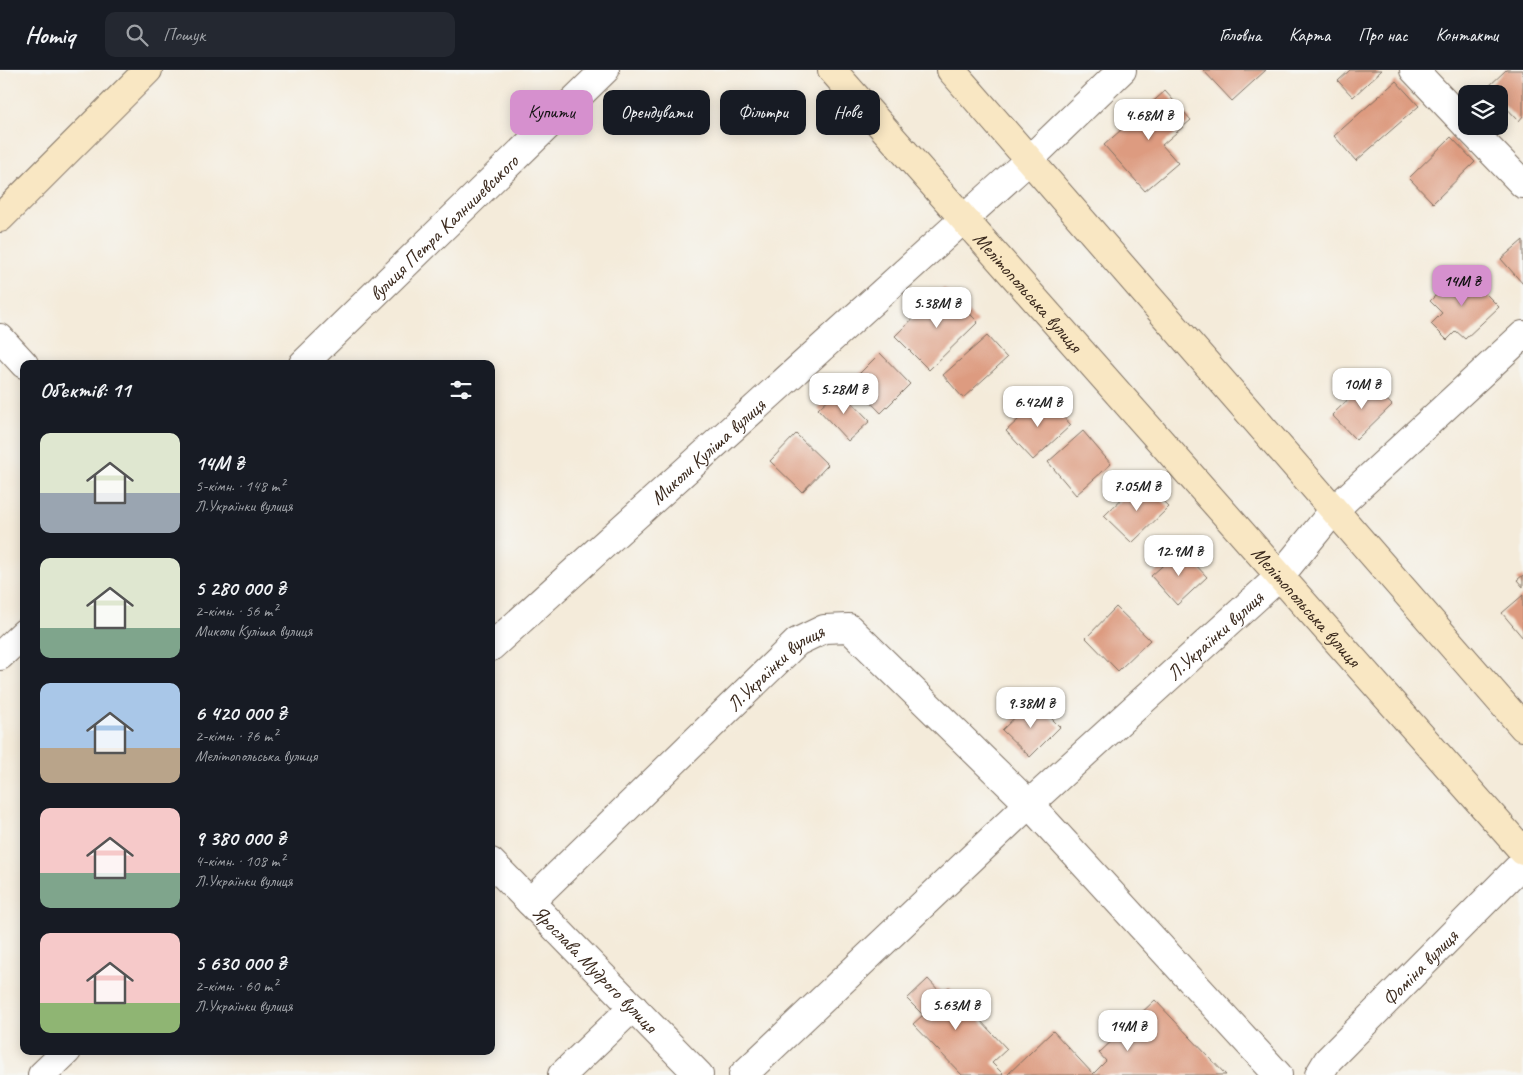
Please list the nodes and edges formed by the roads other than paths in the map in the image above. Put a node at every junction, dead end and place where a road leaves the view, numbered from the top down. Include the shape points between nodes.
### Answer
1 (148, 70) edge
2 (605, 70) edge
3 (832, 70) edge
4 (951, 70) edge
5 (1122, 70) edge
6 (1414, 70) edge
7 (1458, 116) edge
8 (1476, 135) edge
9 (1030, 159) junction
10 (1523, 184) edge
11 (0, 218) edge
12 (964, 219) junction
13 (1523, 335) edge
14 (0, 338) edge
15 (20, 360) edge
16 (307, 360) edge
17 (1334, 510) junction
18 (1280, 576) junction
19 (20, 637) edge
20 (495, 643) edge
21 (0, 656) edge
22 (1523, 727) edge
23 (1029, 804) junction
24 (1523, 852) edge
25 (1523, 863) edge
26 (495, 866) edge
27 (530, 902) junction
28 (633, 1007) junction
29 (63, 1055) edge
30 (42, 1075) edge
31 (562, 1075) edge
32 (699, 1075) edge
33 (743, 1075) edge
34 (1278, 1075) edge
35 (1319, 1075) edge

1 - 11 street
2 - 16 street, вулиця Петра Калнишевського
3 - 12 street, Мелітопольська вулиця
4 - 9 street
5 - 9 street, Миколи Куліша вулиця
6 - 7 street
8 - 10 street
9 - 12 street, Миколи Куліша вулиця
9 - 17 street
12 - 18 street, Мелітопольська вулиця
12 - 20 street, Миколи Куліша вулиця
13 - 17 street, Л.Українки вулиця
14 - 15 street
17 - 18 street, Л.Українки вулиця
17 - 22 street
18 - 23 street, Л.Українки вулиця
18 - 24 street, Мелітопольська вулиця
19 - 21 street
23 - 27 street, Л.Українки вулиця via 849,628 824,629 797,642
23 - 33 street, Л.Українки вулиця
23 - 34 street, Л.Українки вулиця
25 - 35 street, Фоміна вулиця via 1328,1060
26 - 27 street, Ярослава Мудрого вулиця
27 - 28 street, Ярослава Мудрого вулиця
28 - 31 street
28 - 32 street, Ярослава Мудрого вулиця
29 - 30 street

